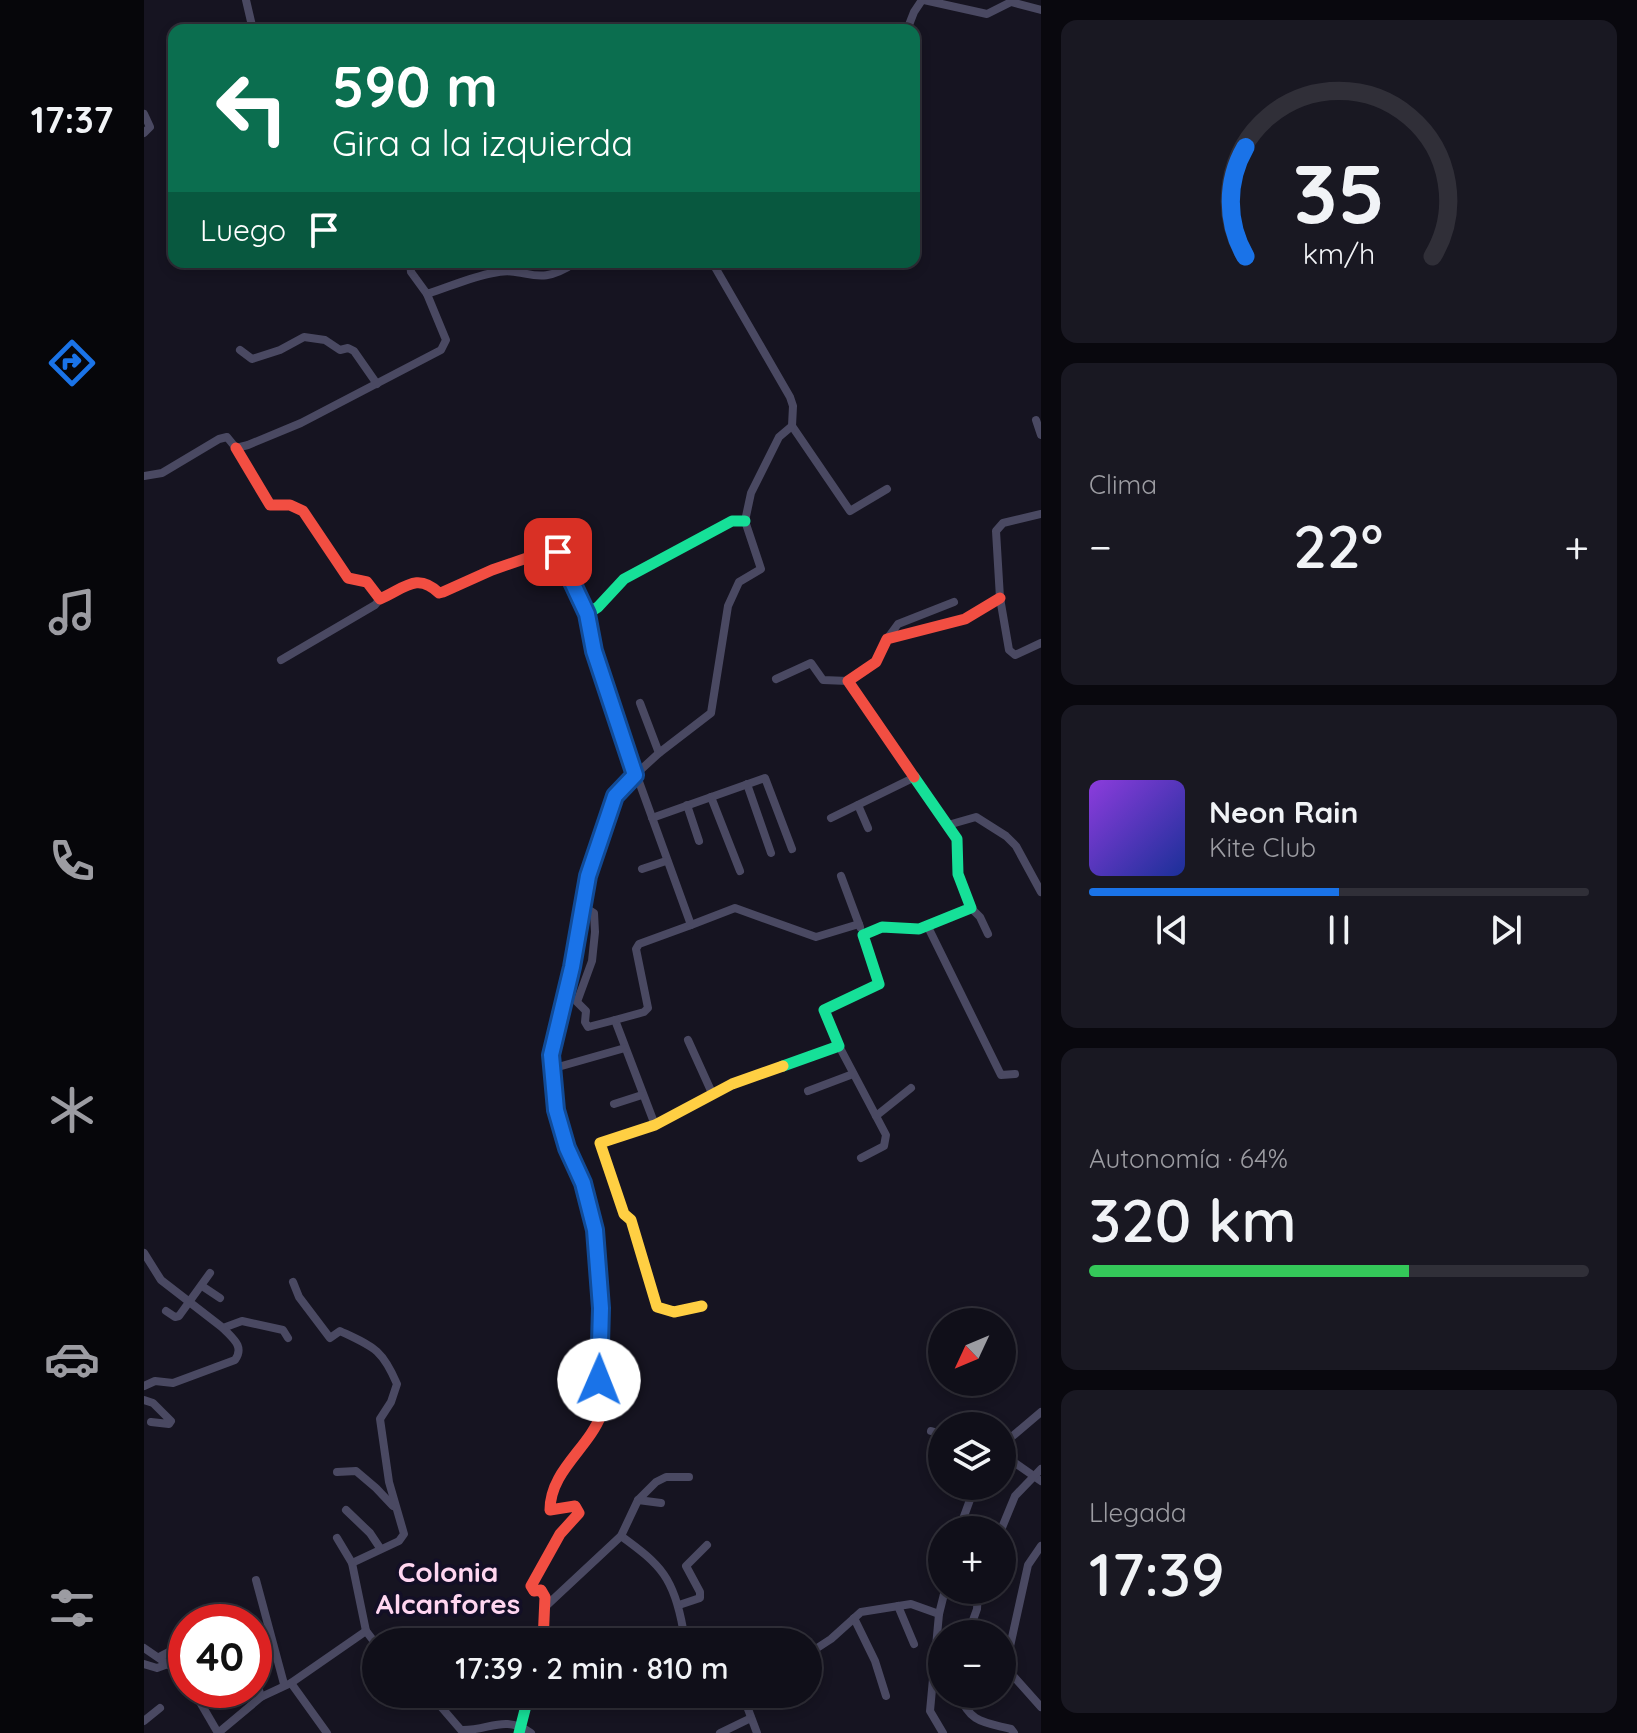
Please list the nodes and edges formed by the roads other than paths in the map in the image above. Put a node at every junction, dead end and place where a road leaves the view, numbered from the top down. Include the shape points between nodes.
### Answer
1 (246, 0) edge
2 (923, 0) edge
3 (1041, 10) edge
4 (252, 24) edge
5 (909, 24) edge
6 (144, 114) edge
7 (144, 133) edge
8 (411, 268) edge
9 (565, 268) edge
10 (715, 268) edge
11 (427, 294) junction
12 (240, 350) dead end
13 (377, 384) junction
14 (1036, 420) dead end
15 (792, 426) junction
16 (1041, 435) edge
17 (236, 448) junction
18 (144, 476) edge
19 (887, 489) dead end
20 (1041, 514) edge
21 (745, 521) junction
22 (1000, 598) junction
23 (380, 599) junction
24 (954, 602) dead end
25 (587, 614) junction
26 (887, 639) junction
27 (1041, 643) edge
28 (281, 660) dead end
29 (776, 679) dead end
30 (848, 681) junction
31 (640, 703) dead end
32 (659, 753) junction
33 (635, 775) junction
34 (913, 778) junction
35 (747, 784) junction
36 (711, 797) junction
37 (687, 805) junction
38 (858, 805) junction
39 (652, 818) junction
40 (831, 818) dead end
41 (948, 825) junction
42 (868, 828) dead end
43 (699, 841) dead end
44 (792, 849) dead end
45 (771, 853) dead end
46 (666, 861) junction
47 (642, 869) dead end
48 (740, 871) dead end
49 (841, 876) dead end
50 (1040, 887) edge
51 (583, 906) junction
52 (971, 908) junction
53 (691, 925) junction
54 (927, 925) junction
55 (861, 930) junction
56 (988, 934) dead end
57 (615, 1020) junction
58 (688, 1040) dead end
59 (839, 1046) junction
60 (625, 1048) junction
61 (551, 1069) junction
62 (853, 1074) junction
63 (1015, 1074) dead end
64 (911, 1088) dead end
65 (808, 1091) dead end
66 (712, 1093) junction
67 (642, 1095) junction
68 (614, 1104) dead end
69 (876, 1116) junction
70 (655, 1125) junction
71 (861, 1158) dead end
72 (144, 1253) edge
73 (210, 1273) dead end
74 (293, 1282) dead end
75 (202, 1286) junction
76 (220, 1298) dead end
77 (190, 1302) junction
78 (702, 1306) dead end
79 (166, 1311) dead end
80 (223, 1328) junction
81 (288, 1338) dead end
82 (144, 1386) edge
83 (144, 1400) edge
84 (1041, 1412) edge
85 (151, 1422) dead end
86 (1016, 1433) edge
87 (1016, 1464) edge
88 (1041, 1469) edge
89 (337, 1472) dead end
90 (689, 1477) dead end
91 (1036, 1479) edge
92 (638, 1500) junction
93 (661, 1503) dead end
94 (346, 1510) dead end
95 (396, 1510) junction
96 (1007, 1516) edge
97 (621, 1536) junction
98 (337, 1538) dead end
99 (707, 1545) dead end
100 (1041, 1546) edge
101 (380, 1548) junction
102 (352, 1563) junction
103 (256, 1580) dead end
104 (942, 1604) edge
105 (679, 1605) junction
106 (546, 1606) junction
107 (898, 1606) junction
108 (939, 1614) junction
109 (854, 1618) junction
110 (1014, 1620) edge
111 (365, 1628) edge
112 (544, 1628) edge
113 (683, 1628) edge
114 (362, 1634) edge
115 (914, 1644) dead end
116 (822, 1646) edge
117 (144, 1648) edge
118 (168, 1652) edge
119 (159, 1657) junction
120 (144, 1664) edge
121 (168, 1664) joint
122 (1016, 1682) edge
123 (288, 1684) junction
124 (272, 1692) edge
125 (886, 1696) dead end
126 (1041, 1707) edge
127 (160, 1708) dead end
128 (203, 1708) edge
129 (248, 1708) edge
130 (442, 1708) edge
131 (527, 1708) edge
132 (748, 1708) edge
133 (966, 1708) edge
134 (751, 1718) junction
135 (144, 1721) edge
136 (523, 1731) edge
137 (218, 1733) edge
138 (327, 1733) edge
139 (720, 1733) edge
140 (757, 1733) edge
141 (943, 1733) edge
142 (1014, 1733) edge

1 - 4 street
2 - 3 street via 987,14 1011,2
2 - 5 street
6 - 7 street via 150,127
8 - 11 street
9 - 11 street via 532,277 494,272
10 - 15 street via 790,397
11 - 13 street via 445,346
12 - 13 street via 252,359 304,337 325,340 333,348 354,351
13 - 17 street via 301,423
14 - 16 street
15 - 19 street via 847,509 854,511
15 - 21 street via 779,437 751,493
17 - 18 street via 227,437 219,439 162,473
17 - 23 street via 270,505 303,511 348,578 367,582
20 - 22 street via 998,525
21 - 25 street via 732,521 624,579 596,611
21 - 32 street via 761,569 739,582 728,606 714,707
22 - 26 street via 965,619
22 - 27 street via 1012,654
23 - 25 street via 419,581 443,592 553,549
23 - 28 street
24 - 26 street via 898,624
25 - 33 street
26 - 30 street via 876,662
29 - 30 street via 811,663 823,680
30 - 34 street
31 - 32 street
32 - 33 street
33 - 39 street
33 - 51 street via 611,804
34 - 38 street
34 - 41 street
35 - 36 street
35 - 44 street via 765,778
35 - 45 street
36 - 37 street
36 - 48 street
37 - 39 street
37 - 43 street
38 - 40 street
38 - 42 street
39 - 46 street
41 - 50 street via 976,817 1006,836
41 - 52 street via 959,845 958,874
46 - 47 street
46 - 53 street
49 - 55 street
51 - 57 street via 594,913 595,947 577,1002 586,1011 588,1027
51 - 61 street
52 - 54 street
52 - 56 street
53 - 55 street via 735,908 816,937
53 - 57 street via 639,944 648,1008
54 - 55 street
54 - 63 street via 1001,1075
55 - 59 street via 879,984 824,1010
57 - 60 street
58 - 66 street
59 - 62 street
59 - 66 street
60 - 61 street
60 - 67 street
61 - 106 street via 556,1110 595,1230 604,1404 600,1420 549,1502 550,1510 575,1506 579,1513 560,1534 531,1586 543,1592
62 - 65 street
62 - 69 street
64 - 69 street
66 - 70 street
67 - 68 street
67 - 70 street
69 - 71 street via 886,1135 884,1146
70 - 78 street via 600,1146 624,1214 631,1220 657,1307 674,1312
72 - 77 street via 161,1280
73 - 75 street
74 - 95 street via 330,1338 340,1331 387,1360 397,1384 380,1419
75 - 76 street
75 - 77 street
77 - 79 street via 177,1317
77 - 80 street
80 - 81 street via 242,1321 283,1330
80 - 82 street via 238,1345 235,1360 173,1383
83 - 85 street via 171,1421
84 - 86 street
87 - 91 street
88 - 91 street
89 - 95 street via 356,1471
90 - 92 street via 666,1477
91 - 96 street via 1015,1496
92 - 93 street
92 - 97 street
94 - 101 street
95 - 101 street via 403,1538
97 - 105 street via 660,1567
97 - 106 street
98 - 102 street
99 - 105 street via 686,1566 700,1598
100 - 110 street via 1028,1565
101 - 102 street
102 - 111 street
103 - 123 street
104 - 108 street
105 - 113 street
106 - 112 street
107 - 108 street via 911,1604
107 - 109 street
107 - 115 street
108 - 141 street via 930,1711
109 - 116 street
109 - 125 street
114 - 123 street
117 - 119 street
118 - 119 street
119 - 121 street
120 - 121 street
122 - 126 street
123 - 124 street
123 - 138 street
127 - 135 street
128 - 137 street
129 - 137 street
130 - 136 street via 461,1730 503,1722
131 - 136 street
132 - 134 street
133 - 142 street via 977,1721
134 - 139 street
134 - 140 street

